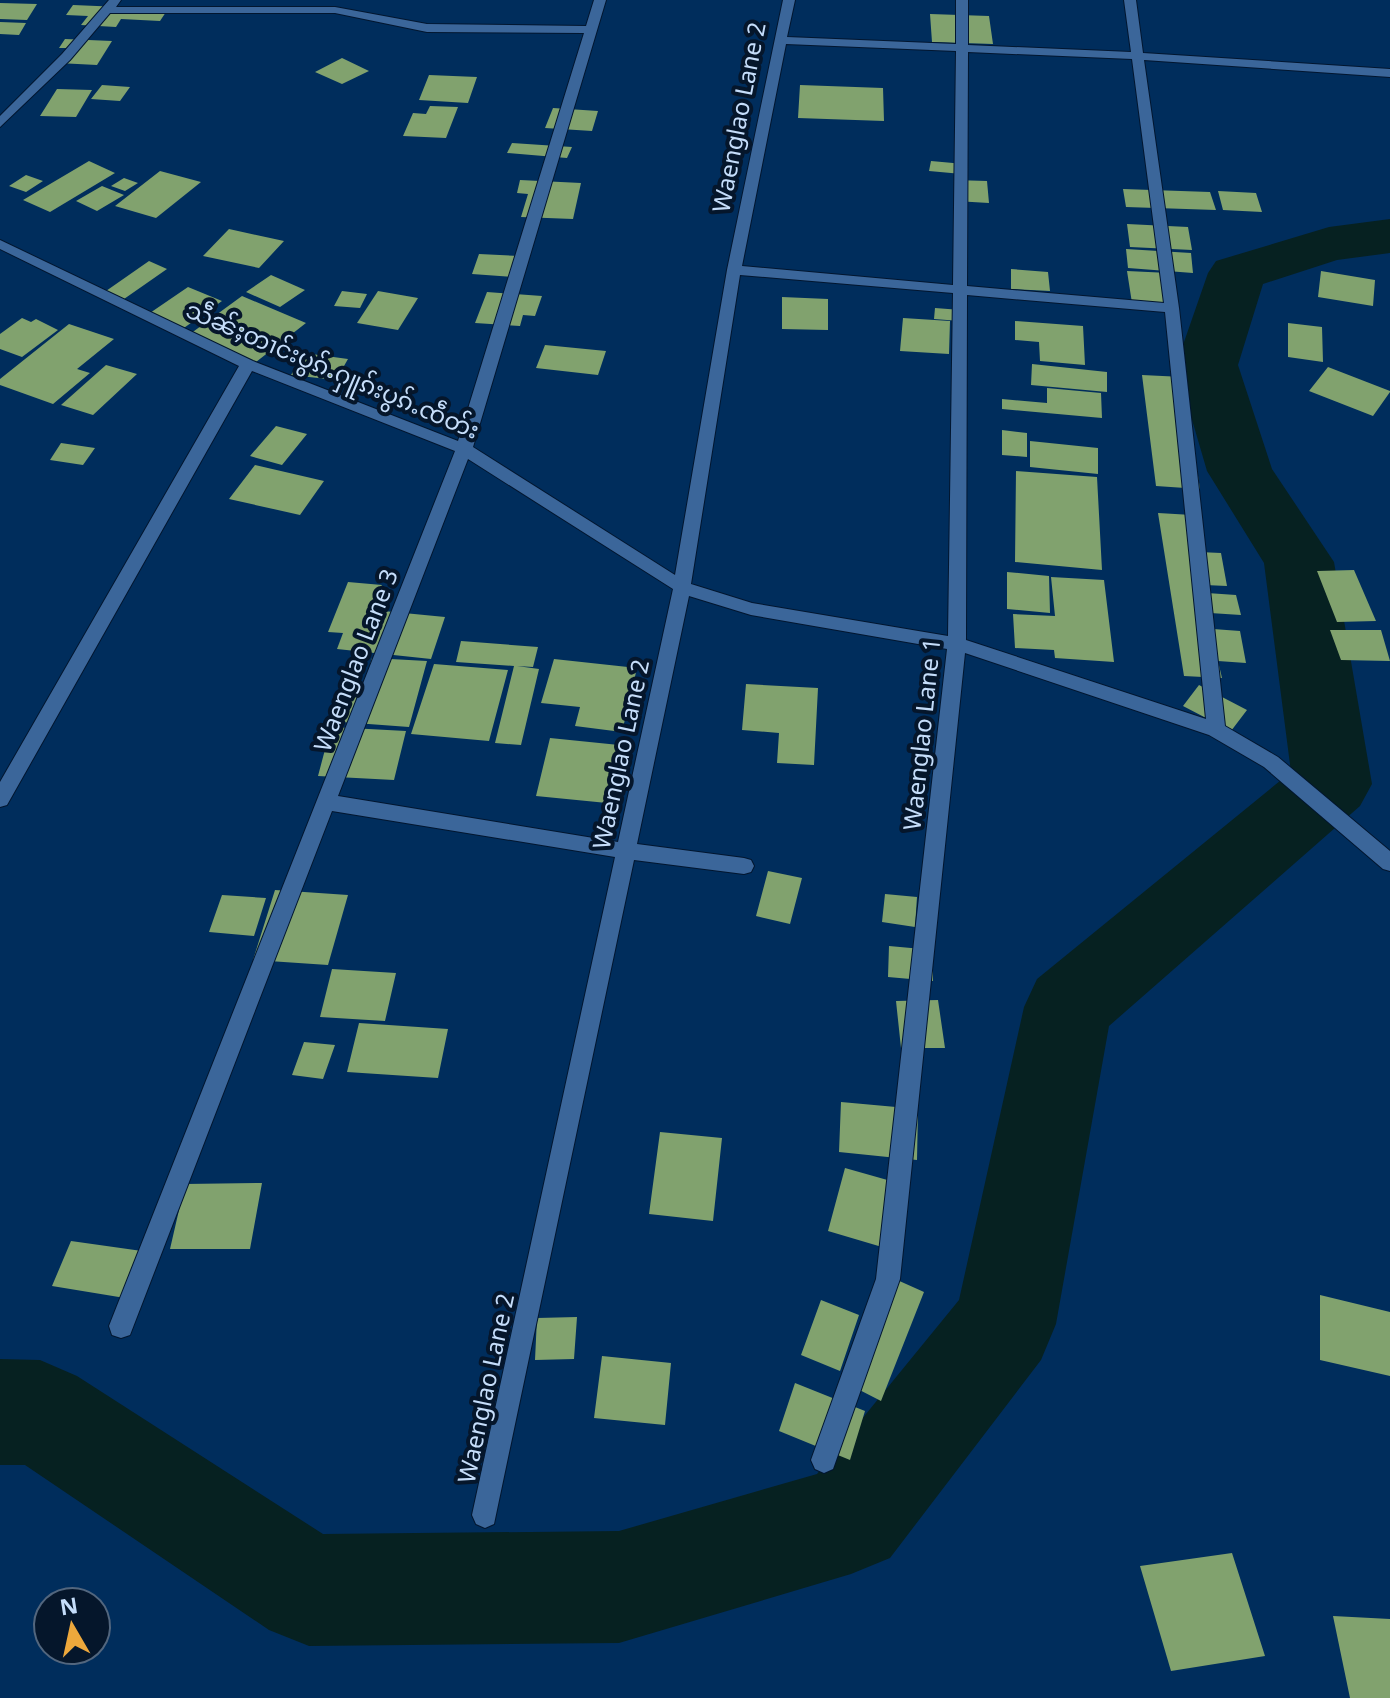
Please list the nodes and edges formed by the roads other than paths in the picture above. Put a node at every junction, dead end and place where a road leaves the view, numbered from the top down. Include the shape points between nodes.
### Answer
1 (600, 0) edge
2 (789, 0) edge
3 (962, 0) edge
4 (1130, 0) edge
5 (111, 5) edge
6 (590, 30) junction
7 (780, 40) junction
8 (961, 49) junction
9 (1138, 56) junction
10 (1390, 73) edge
11 (0, 123) edge
12 (0, 244) edge
13 (734, 270) junction
14 (960, 290) junction
15 (1172, 308) junction
16 (248, 364) junction
17 (464, 449) junction
18 (682, 587) junction
19 (957, 644) junction
20 (1216, 730) junction
21 (0, 799) edge
22 (325, 802) junction
23 (626, 851) junction
24 (1388, 861) edge
25 (744, 866) dead end
26 (121, 1326) dead end
27 (824, 1460) dead end
28 (485, 1515) dead end

1 - 6 street, Waenglao Lane 3
2 - 7 street, Waenglao Lane 2
3 - 8 street, Waenglao Lane 1
4 - 9 street
5 - 6 street via 335,10 427,28
5 - 11 street
6 - 17 street, Waenglao Lane 3
7 - 8 street
7 - 13 street, Waenglao Lane 2
8 - 9 street
8 - 14 street, Waenglao Lane 1
9 - 10 street
9 - 15 street
12 - 16 street, သဵၼ်ႈတၢင်းပွၵ်ႉႁူၵ်းပွၵ်ႉၸဵတ်း
13 - 14 street
13 - 18 street, Waenglao Lane 2
14 - 15 street
14 - 19 street, Waenglao Lane 1
15 - 20 street
16 - 17 street, သဵၼ်ႈတၢင်းပွၵ်ႉႁူၵ်းပွၵ်ႉၸဵတ်း
16 - 21 street
17 - 18 street, သဵၼ်ႈတၢင်းပွၵ်ႉႁူၵ်းပွၵ်ႉၸဵတ်း
17 - 22 street, Waenglao Lane 3
18 - 19 street, သဵၼ်ႈတၢင်းပွၵ်ႉႁူၵ်းပွၵ်ႉၸဵတ်း via 751,609
18 - 23 street, Waenglao Lane 2
19 - 20 street, သဵၼ်ႈတၢင်းပွၵ်ႉႁူၵ်းပွၵ်ႉၸဵတ်း
19 - 27 street, Waenglao Lane 1 via 888,1279
20 - 24 street, သဵၼ်ႈတၢင်းပွၵ်ႉႁူၵ်းပွၵ်ႉၸဵတ်း via 1271,762
22 - 23 street
22 - 26 street, Waenglao Lane 3
23 - 25 street
23 - 28 street, Waenglao Lane 2

